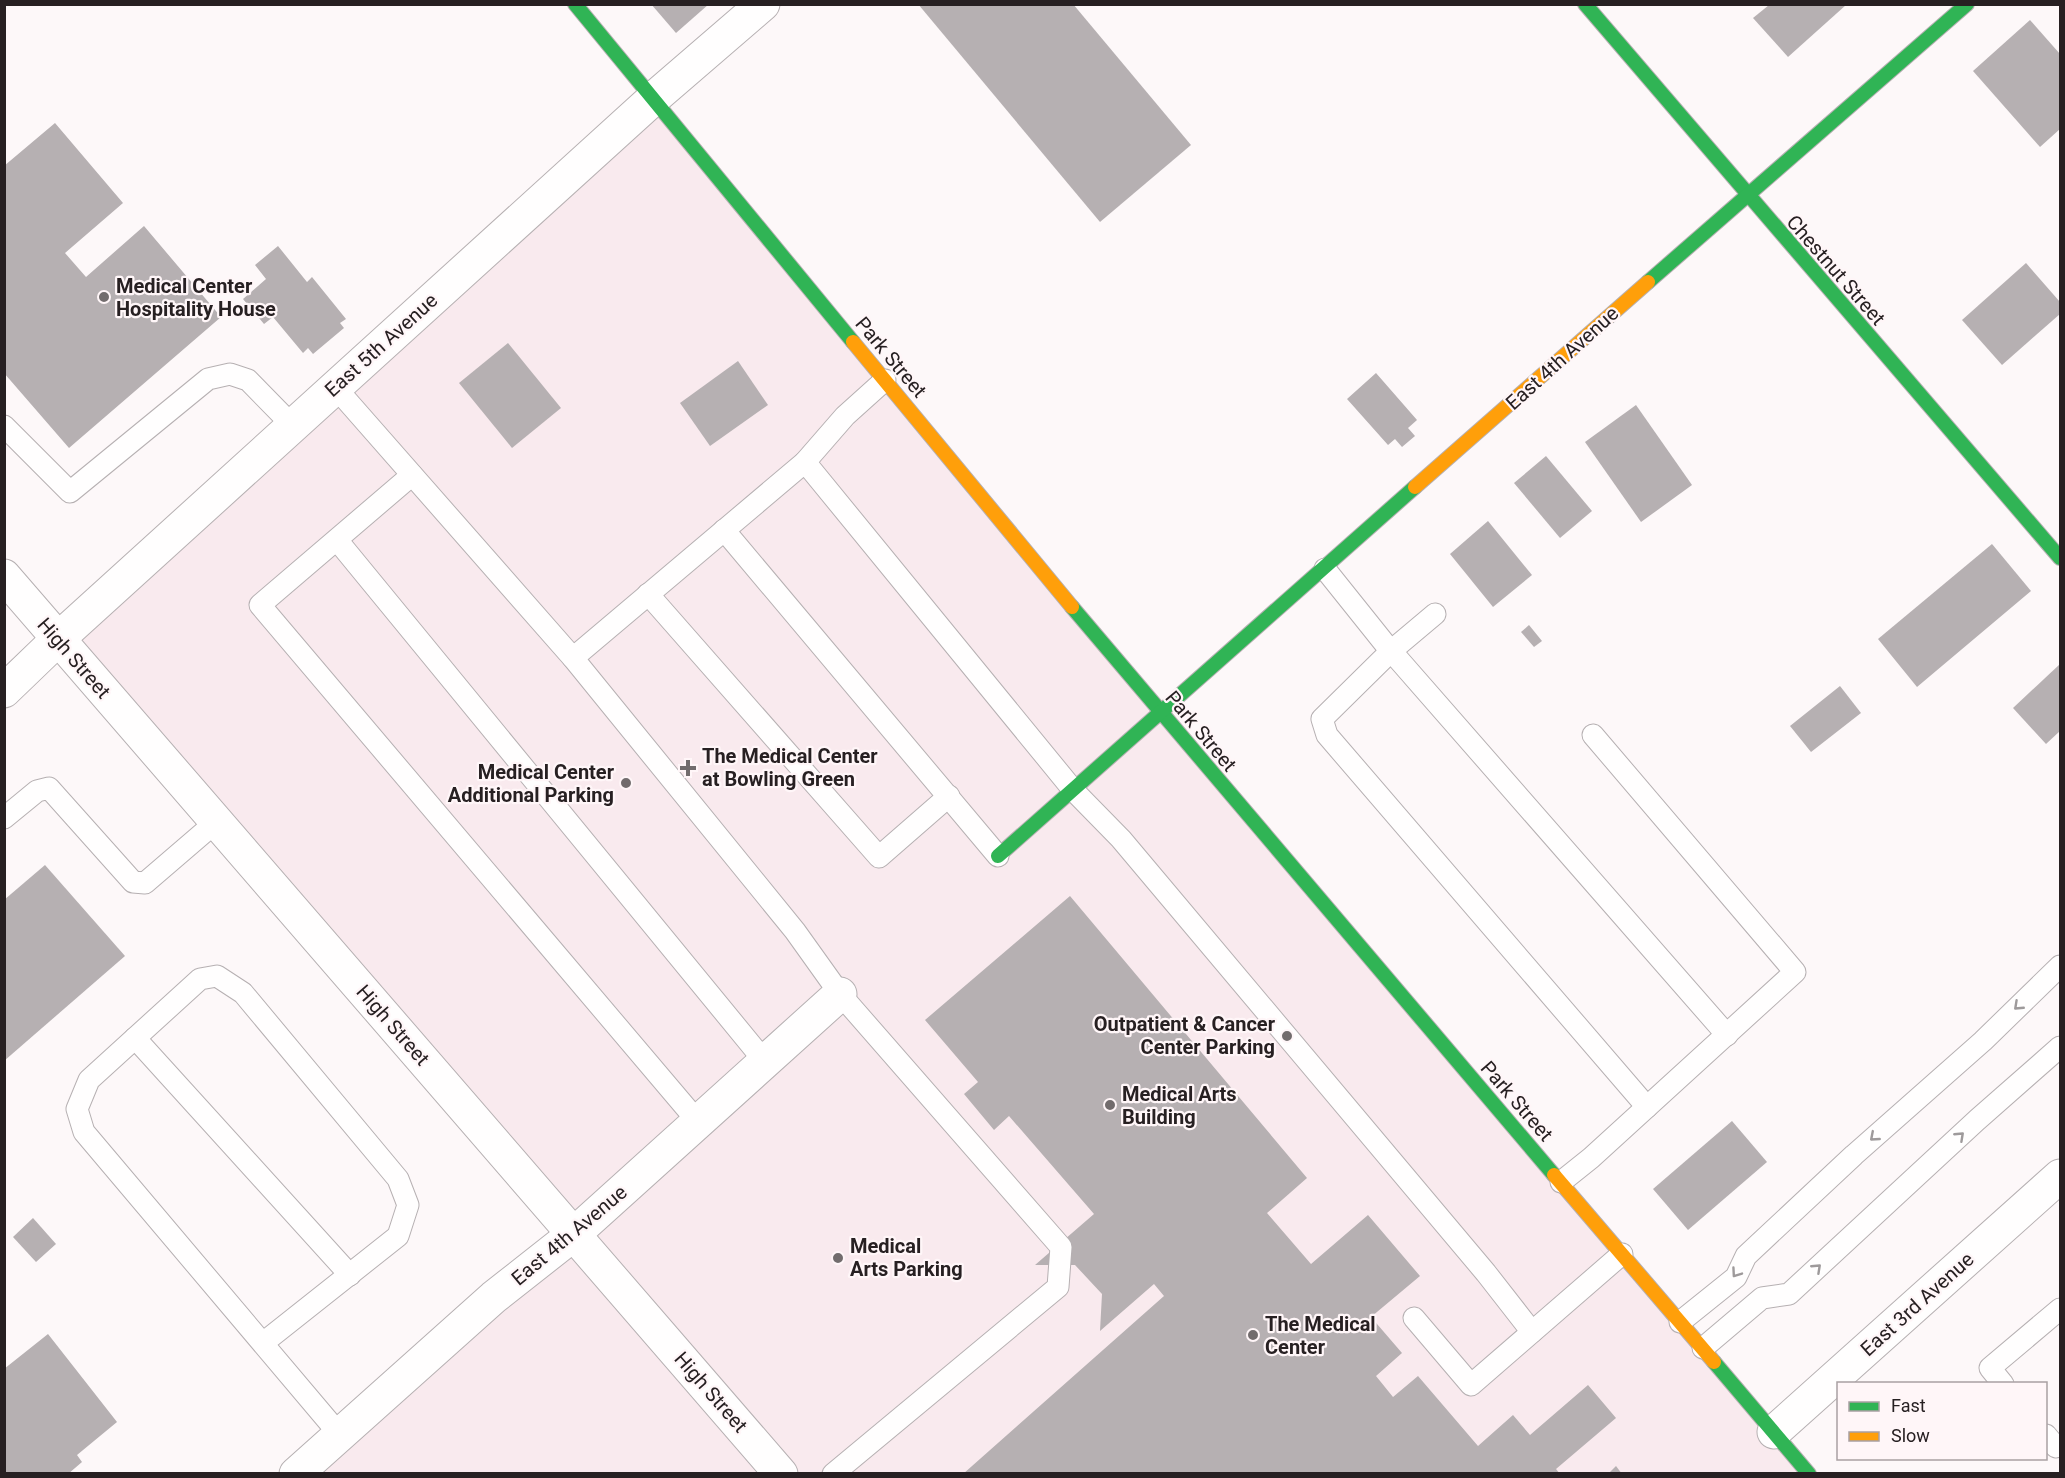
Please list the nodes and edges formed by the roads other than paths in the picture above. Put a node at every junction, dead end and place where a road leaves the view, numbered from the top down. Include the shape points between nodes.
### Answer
1 (574, 4) edge
2 (763, 4) edge
3 (1586, 4) edge
4 (1966, 4) edge
5 (654, 98) junction
6 (1746, 195) junction
7 (885, 380) junction
8 (335, 387) junction
9 (4, 426) edge
10 (293, 426) junction
11 (805, 462) junction
12 (412, 476) junction
13 (724, 530) junction
14 (338, 540) junction
15 (2061, 558) edge
16 (1325, 569) junction
17 (4, 576) edge
18 (648, 594) junction
19 (1435, 614) dead end
20 (57, 640) junction
21 (1391, 651) junction
22 (573, 658) junction
23 (7, 683) edge
24 (1161, 715) junction
25 (1593, 735) dead end
26 (1074, 790) junction
27 (949, 796) junction
28 (4, 818) edge
29 (216, 822) junction
30 (998, 856) joint
31 (2061, 966) edge
32 (840, 994) junction
33 (1727, 1035) junction
34 (135, 1038) junction
35 (2061, 1047) edge
36 (766, 1063) junction
37 (1647, 1107) junction
38 (699, 1123) junction
39 (2061, 1176) edge
40 (1561, 1182) junction
41 (574, 1234) junction
42 (1622, 1254) junction
43 (350, 1275) junction
44 (2061, 1309) edge
45 (1414, 1318) dead end
46 (1680, 1322) junction
47 (1532, 1332) junction
48 (263, 1343) junction
49 (1703, 1348) junction
50 (2002, 1382) edge
51 (1774, 1432) junction
52 (340, 1435) junction
53 (296, 1473) edge
54 (781, 1473) edge
55 (833, 1473) edge
56 (1809, 1473) edge

1 - 5 street, Park Street
2 - 5 street, East 5th Avenue
3 - 6 street, Chestnut Street
4 - 6 street, East 4th Avenue
5 - 7 street, Park Street
5 - 8 street, East 5th Avenue
6 - 15 street, Chestnut Street
6 - 16 street, East 4th Avenue
7 - 11 lane via 845,416
7 - 24 street, Park Street
8 - 10 street, East 5th Avenue
8 - 12 lane
9 - 10 lane via 70,492 208,379 230,374 248,380
10 - 20 street, East 5th Avenue
11 - 13 lane
11 - 26 lane
12 - 14 lane
12 - 22 lane
13 - 18 lane
13 - 27 lane
14 - 36 lane
14 - 38 lane via 260,605
16 - 21 lane
16 - 24 street, East 4th Avenue
17 - 20 street, High Street
18 - 22 lane
18 - 27 lane via 879,857
19 - 21 lane
20 - 23 street, East 5th Avenue
20 - 29 street, High Street
21 - 33 lane
21 - 37 lane via 1322,719 1327,735
22 - 32 lane via 795,931
24 - 26 street, East 4th Avenue
24 - 40 street, Park Street
25 - 33 lane via 1795,972
26 - 30 street, East 4th Avenue
26 - 47 lane via 1136,857
27 - 30 lane
28 - 29 lane via 37,791 49,788 133,882 145,884
29 - 41 street, High Street
31 -> 46 lane via 1746,1256 1736,1277
32 - 36 street, East 4th Avenue
32 - 55 lane via 1061,1247 1058,1287
33 - 37 lane
34 - 43 lane
34 - 43 lane via 200,979 217,976 243,993 398,1179 408,1205 398,1236
34 - 48 lane via 88,1080 77,1109 84,1132
49 -> 35 lane via 1762,1298 1789,1294
36 - 38 street, East 4th Avenue
37 - 40 lane
38 - 41 street, East 4th Avenue
39 - 51 street, East 3rd Avenue
40 - 42 street, Park Street
41 - 52 street, East 4th Avenue via 494,1297
41 - 54 street, High Street
42 - 46 street, Park Street
42 - 47 lane
43 - 48 lane
44 - 50 lane via 1990,1368
45 - 47 lane via 1471,1385
46 - 49 street, Park Street
48 - 52 lane
49 - 51 street, Park Street
51 - 56 street, Park Street
52 - 53 street, East 4th Avenue

